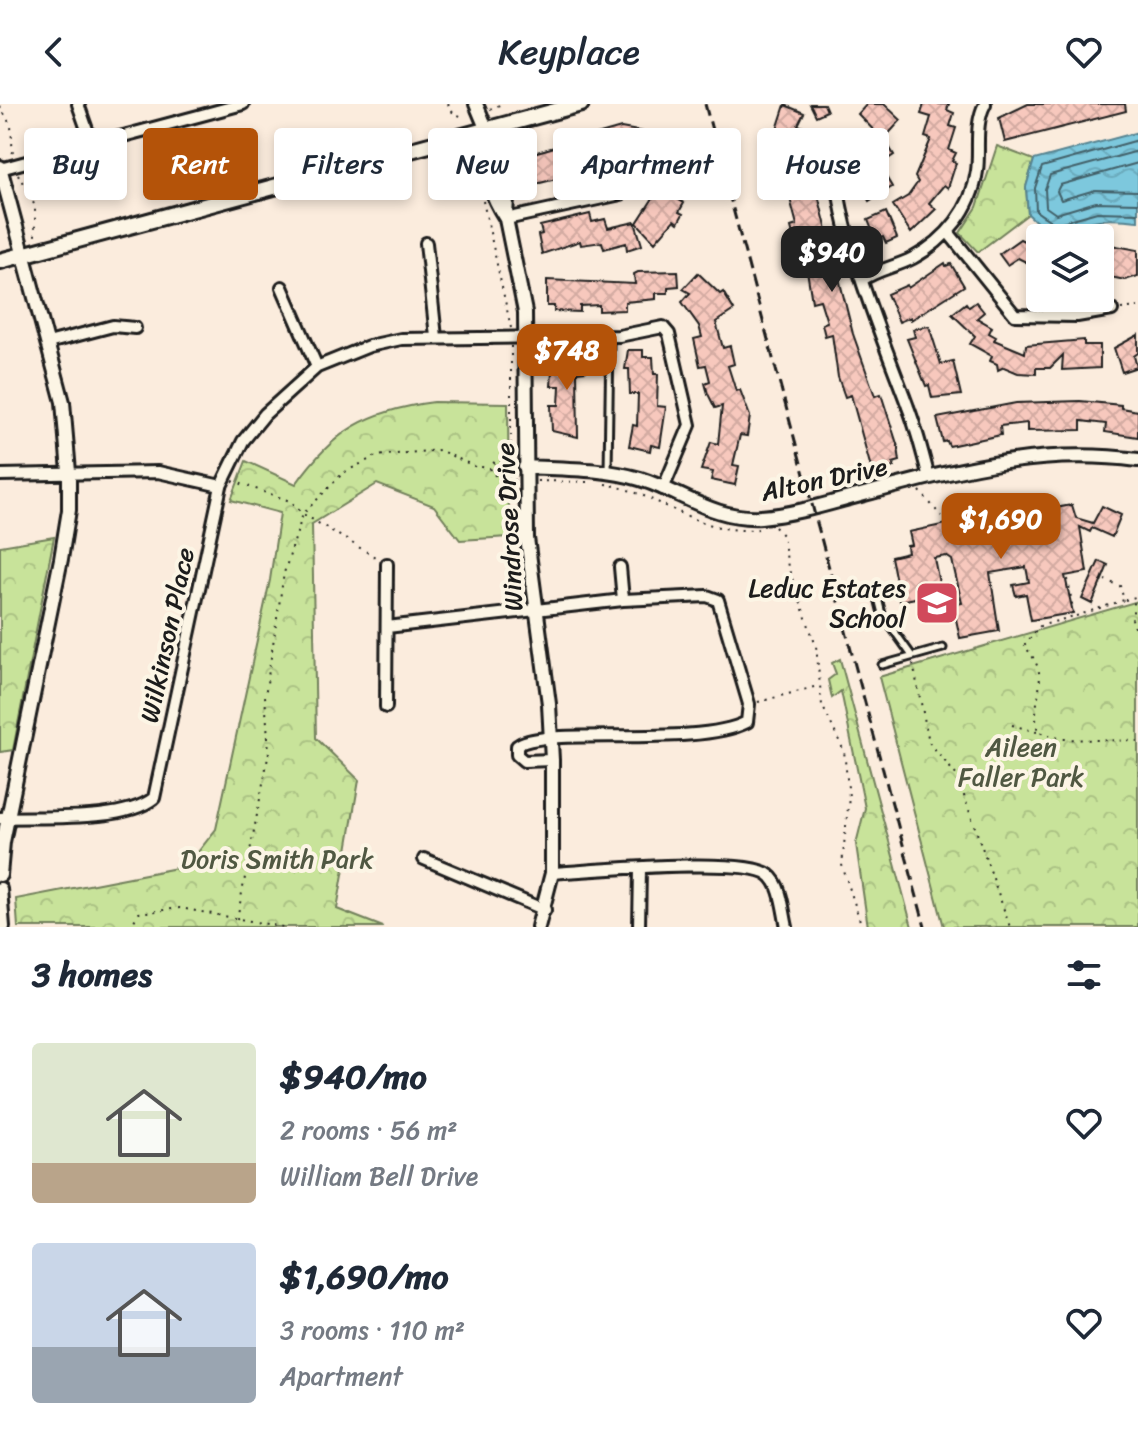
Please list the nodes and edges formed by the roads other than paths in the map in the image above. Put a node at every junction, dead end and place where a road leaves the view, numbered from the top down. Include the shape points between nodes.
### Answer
1 (78, 104) edge
2 (243, 104) edge
3 (476, 104) edge
4 (581, 104) edge
5 (985, 104) edge
6 (86, 128) edge
7 (483, 128) edge
8 (495, 128) edge
9 (127, 135) edge
10 (428, 146) edge
11 (24, 162) edge
12 (0, 168) edge
13 (494, 200) edge
14 (593, 200) edge
15 (842, 200) edge
16 (506, 219) junction
17 (948, 232) junction
18 (426, 243) dead end
19 (24, 254) junction
20 (0, 261) edge
21 (862, 280) junction
22 (282, 287) dead end
23 (1100, 312) edge
24 (135, 328) dead end
25 (610, 336) junction
26 (436, 337) junction
27 (526, 338) junction
28 (48, 343) junction
29 (317, 367) junction
30 (1138, 460) edge
31 (525, 467) junction
32 (608, 471) junction
33 (69, 472) junction
34 (0, 475) edge
35 (929, 478) junction
36 (223, 482) junction
37 (663, 489) junction
38 (387, 564) road end
39 (620, 567) dead end
40 (878, 598) dead end
41 (623, 600) junction
42 (535, 612) junction
43 (387, 627) junction
44 (943, 648) dead end
45 (912, 656) junction
46 (882, 665) dead end
47 (386, 707) dead end
48 (551, 738) junction
49 (552, 760) junction
50 (4, 818) edge
51 (424, 859) dead end
52 (640, 869) junction
53 (552, 873) junction
54 (0, 875) edge
55 (0, 889) edge
56 (545, 910) junction
57 (3, 927) edge
58 (538, 927) edge
59 (639, 927) edge
60 (787, 927) edge

1 - 6 street
2 - 9 street
3 - 7 street, Windrose Drive
4 - 8 main road
5 - 17 street via 976,182 966,209
10 - 19 main road
11 - 12 street
12 - 19 street
13 - 16 street, Windrose Drive
14 - 16 street
15 - 21 street
16 - 27 street, Windrose Drive
17 - 21 street via 912,258
17 - 23 street via 1015,315
18 - 26 street
19 - 20 main road
19 - 28 street
21 - 35 street
22 - 29 street
24 - 28 street via 113,326
25 - 27 street, Wilkinson Place
25 - 32 lane
25 - 37 street, Wilkinson Place via 663,327 669,334 690,425
26 - 27 street, Wilkinson Place
26 - 29 street, Wilkinson Place via 369,346
27 - 31 street, Windrose Drive
28 - 33 street via 63,402
29 - 36 street, Wilkinson Place via 265,414 243,441
30 - 35 street, Alton Drive via 1035,456
31 - 32 street, Alton Drive
31 - 42 street, Windrose Drive
32 - 37 street, Alton Drive
33 - 34 street
33 - 36 street via 158,472
33 - 50 street via 61,559
35 - 37 street, Alton Drive via 754,517 711,511
36 - 50 street, Wilkinson Place via 154,798 129,808 69,818
38 - 43 street
39 - 41 street
40 - 45 lane via 882,614
41 - 42 street
41 - 48 street via 718,600 749,704 747,722 700,735
42 - 43 street
42 - 48 street, Windrose Drive
43 - 47 street
44 - 45 lane
45 - 46 lane
48 - 49 street, Windrose Drive
48 - 49 street via 520,742 516,751 524,761
49 - 53 street, Windrose Drive
50 - 54 street
51 - 56 street
52 - 53 street
52 - 59 street
52 - 60 street via 742,867 767,872 776,882
53 - 56 street, Windrose Drive
55 - 57 street
56 - 58 street, Windrose Drive

